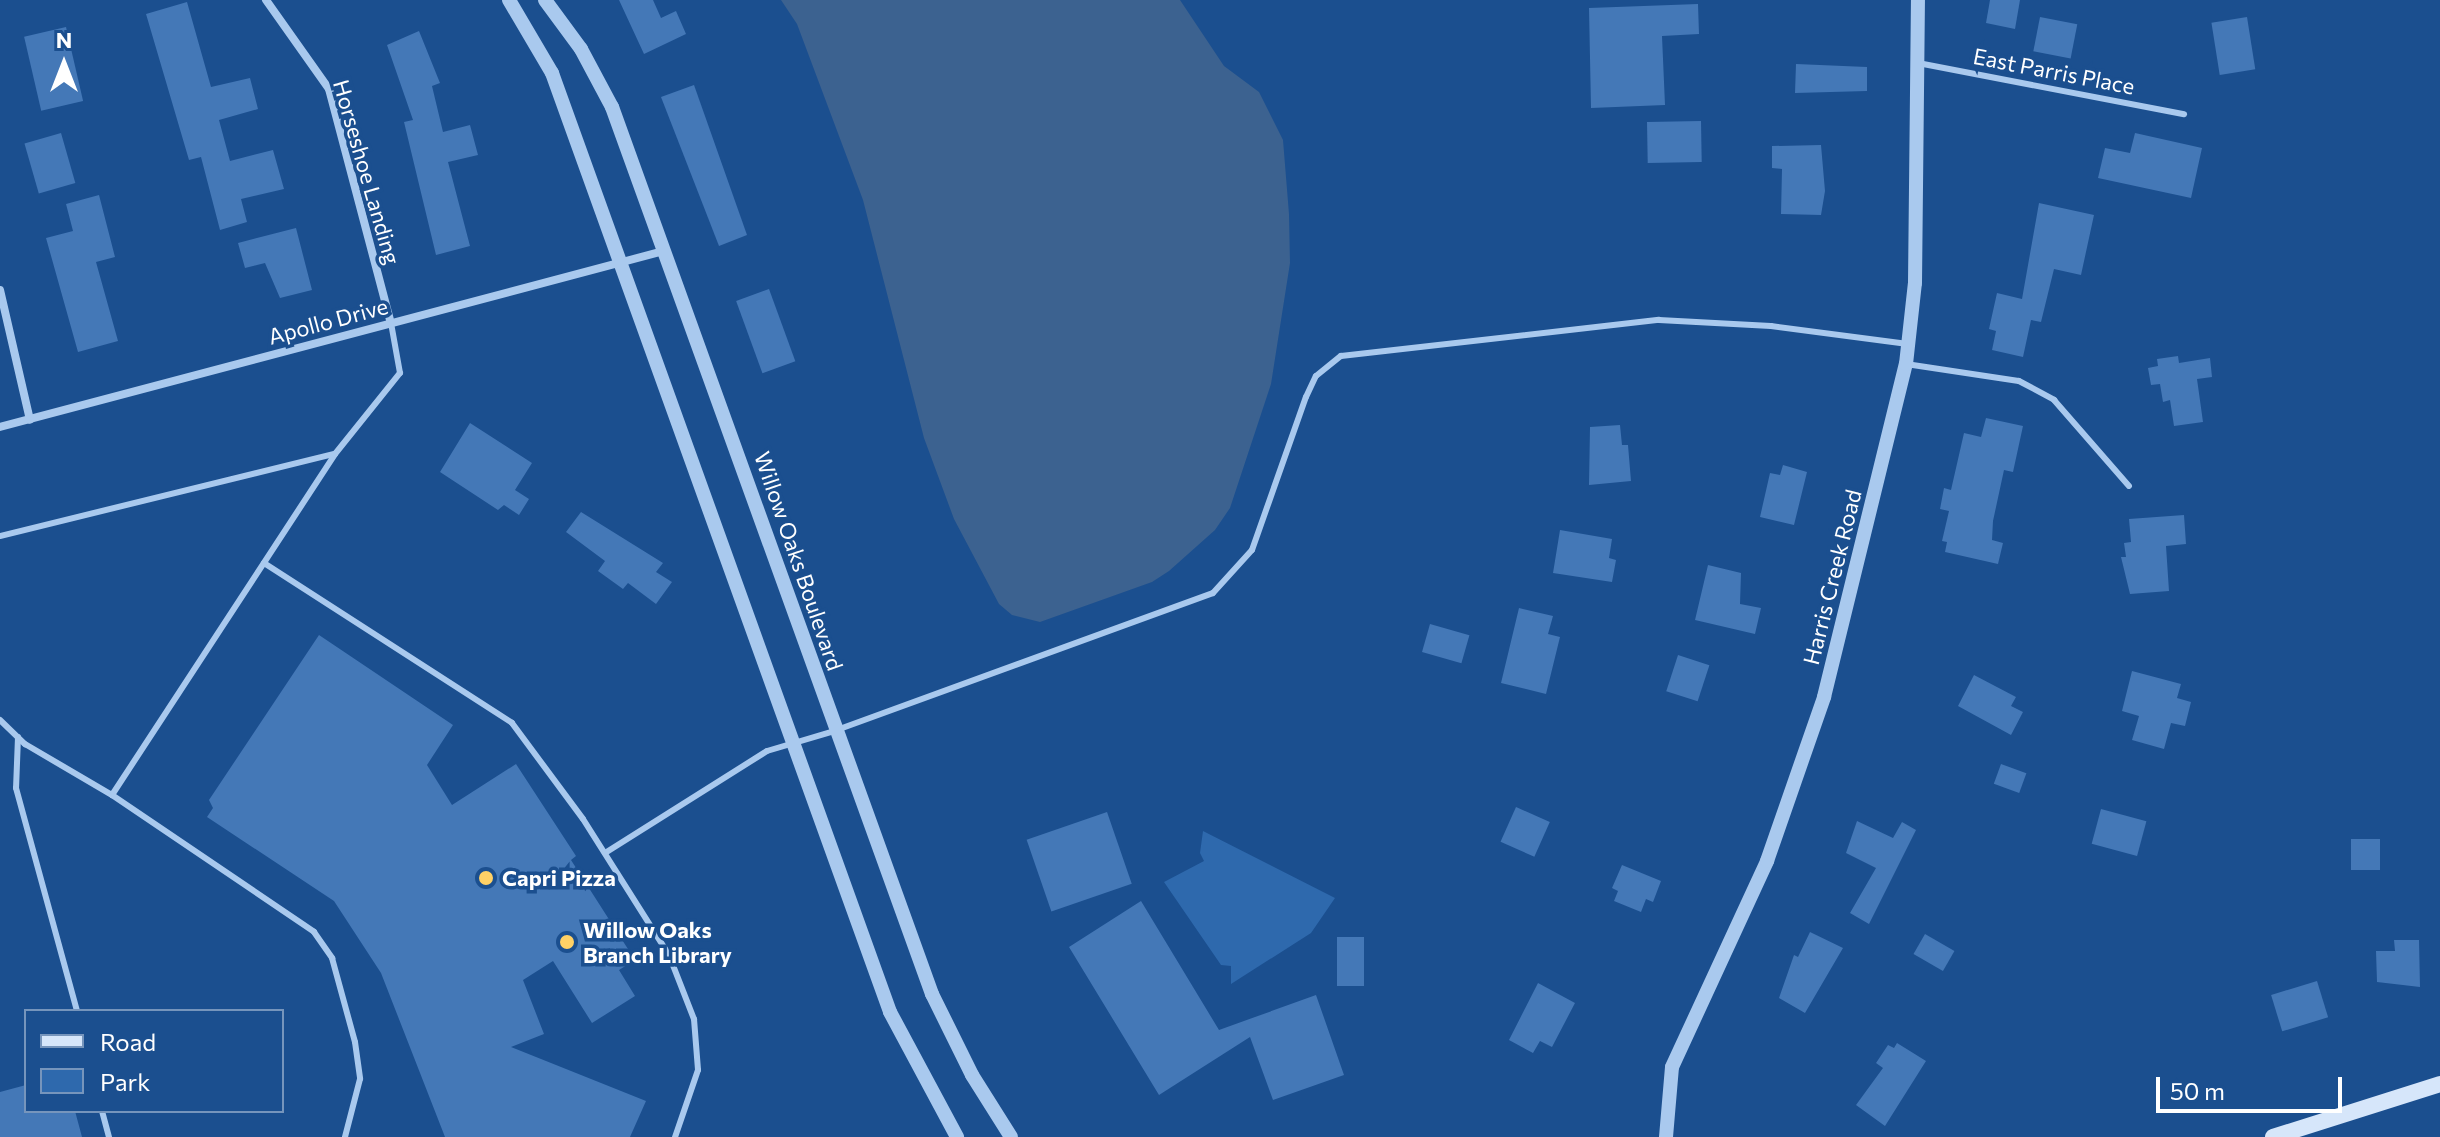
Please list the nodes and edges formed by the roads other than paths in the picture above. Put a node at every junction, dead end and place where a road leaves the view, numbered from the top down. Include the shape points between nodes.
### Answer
1 (266, 0) edge
2 (509, 0) edge
3 (545, 0) edge
4 (1918, 0) edge
5 (1918, 63) junction
6 (2184, 114) dead end
7 (665, 250) junction
8 (620, 263) junction
9 (0, 290) edge
10 (391, 323) junction
11 (1910, 345) junction
12 (1906, 364) junction
13 (30, 420) junction
14 (0, 427) edge
15 (335, 454) junction
16 (2129, 486) dead end
17 (0, 536) edge
18 (264, 563) junction
19 (0, 720) edge
20 (834, 731) junction
21 (18, 737) junction
22 (791, 742) junction
23 (112, 795) junction
24 (605, 853) junction
25 (76, 1009) edge
26 (2440, 1084) edge
27 (103, 1113) edge
28 (109, 1137) edge
29 (345, 1137) edge
30 (675, 1137) edge
31 (957, 1137) edge
32 (1011, 1137) edge
33 (1666, 1137) edge
34 (2273, 1137) edge

1 - 10 street, Horseshoe Landing via 329,89
2 - 8 street via 552,73
3 - 7 street, Willow Oaks Boulevard via 581,49 612,107
4 - 5 street, Harris Creek Road
5 - 6 lane, East Parris Place
5 - 11 street, Harris Creek Road
7 - 8 street, Apollo Drive
7 - 20 street, Willow Oaks Boulevard
8 - 10 street, Apollo Drive
8 - 22 street
9 - 13 street
10 - 13 street, Apollo Drive
10 - 15 lane via 400,373
11 - 12 street, Harris Creek Road
11 - 20 lane via 1771,326 1659,320 1341,356 1316,376 1262,529 1227,583 1199,600
12 - 16 lane via 2019,381 2054,400
12 - 33 street, Harris Creek Road via 1824,697 1767,861 1672,1067
13 - 14 street, Apollo Drive
15 - 17 lane
15 - 18 lane
18 - 23 lane
18 - 24 lane via 512,723
19 - 21 lane
20 - 22 lane
20 - 32 street, Willow Oaks Boulevard via 932,994 972,1075
21 - 23 lane
21 - 25 lane via 16,788
22 - 24 lane via 713,782
22 - 31 street via 890,1012
23 - 29 lane via 314,932 332,958 360,1079
24 - 30 lane via 669,955 694,1019 698,1070
26 - 34 main road
27 - 28 lane

